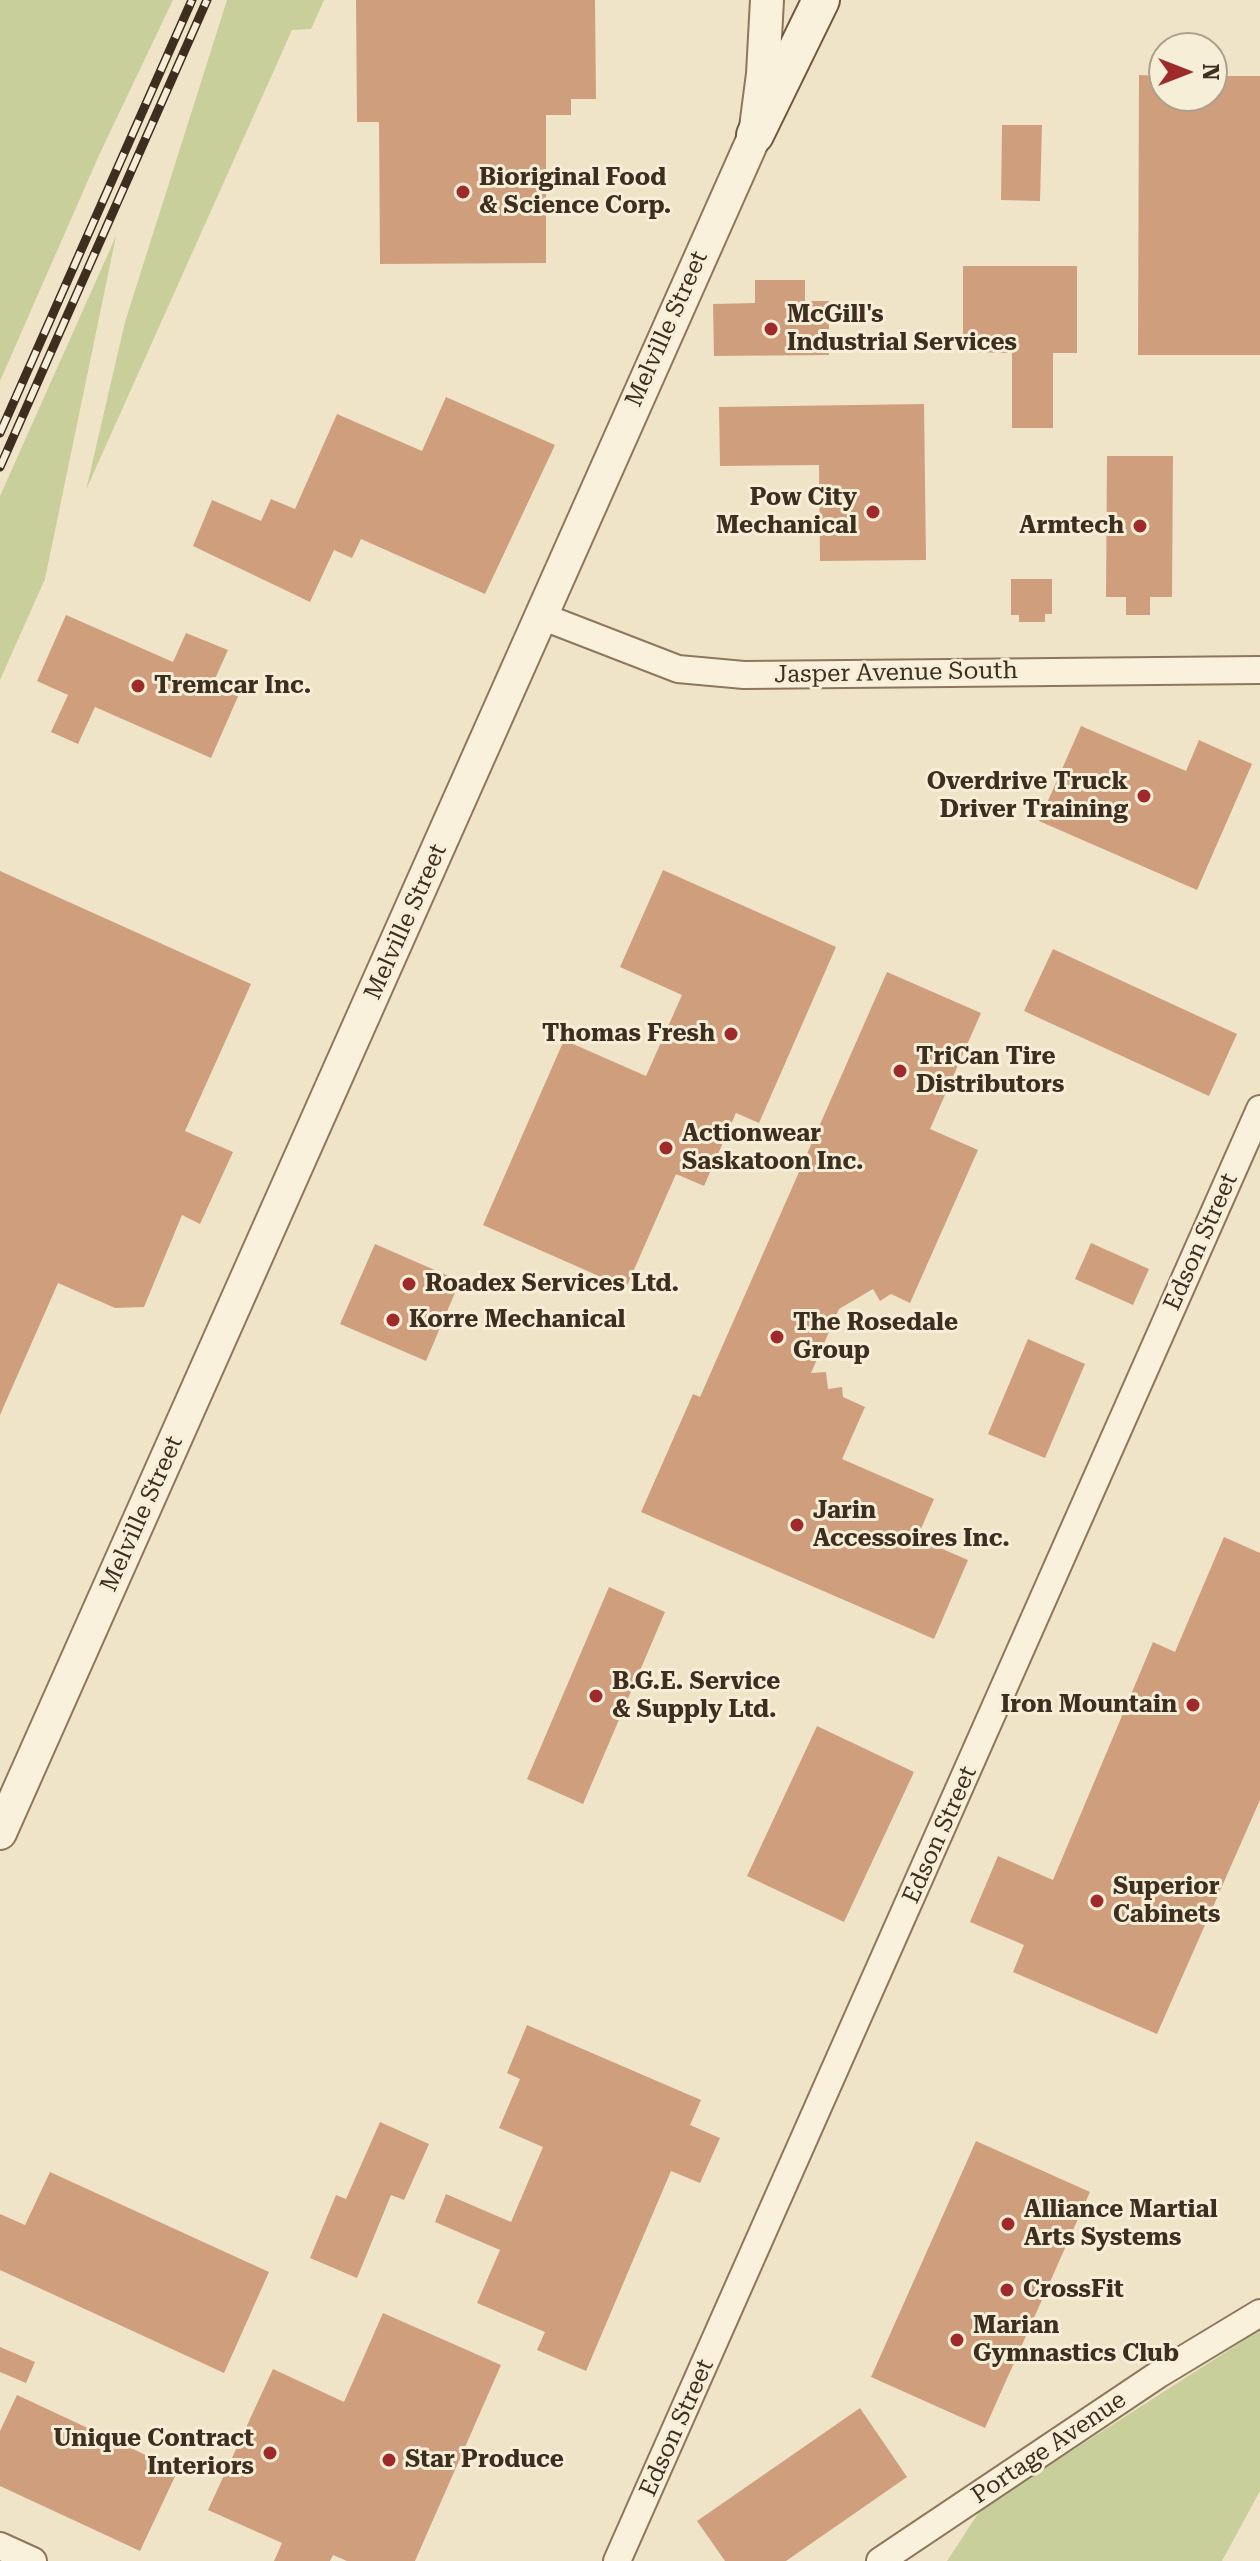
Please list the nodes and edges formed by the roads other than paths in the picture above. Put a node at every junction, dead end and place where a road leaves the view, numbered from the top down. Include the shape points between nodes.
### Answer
1 (767, 0) edge
2 (821, 0) edge
3 (755, 135) junction
4 (541, 616) junction
5 (1260, 670) edge
6 (1260, 1109) edge
7 (0, 1833) edge
8 (1260, 2313) edge
9 (0, 2546) edge
10 (33, 2561) edge
11 (617, 2561) edge
12 (880, 2561) edge

1 - 3 street, Melville Street
2 - 3 main road
3 - 4 street, Melville Street
4 - 5 street, Jasper Avenue South via 678,669 744,675
4 - 7 street, Melville Street
6 - 11 street, Edson Street
8 - 12 street, Portage Avenue via 1159,2374
9 - 10 street

